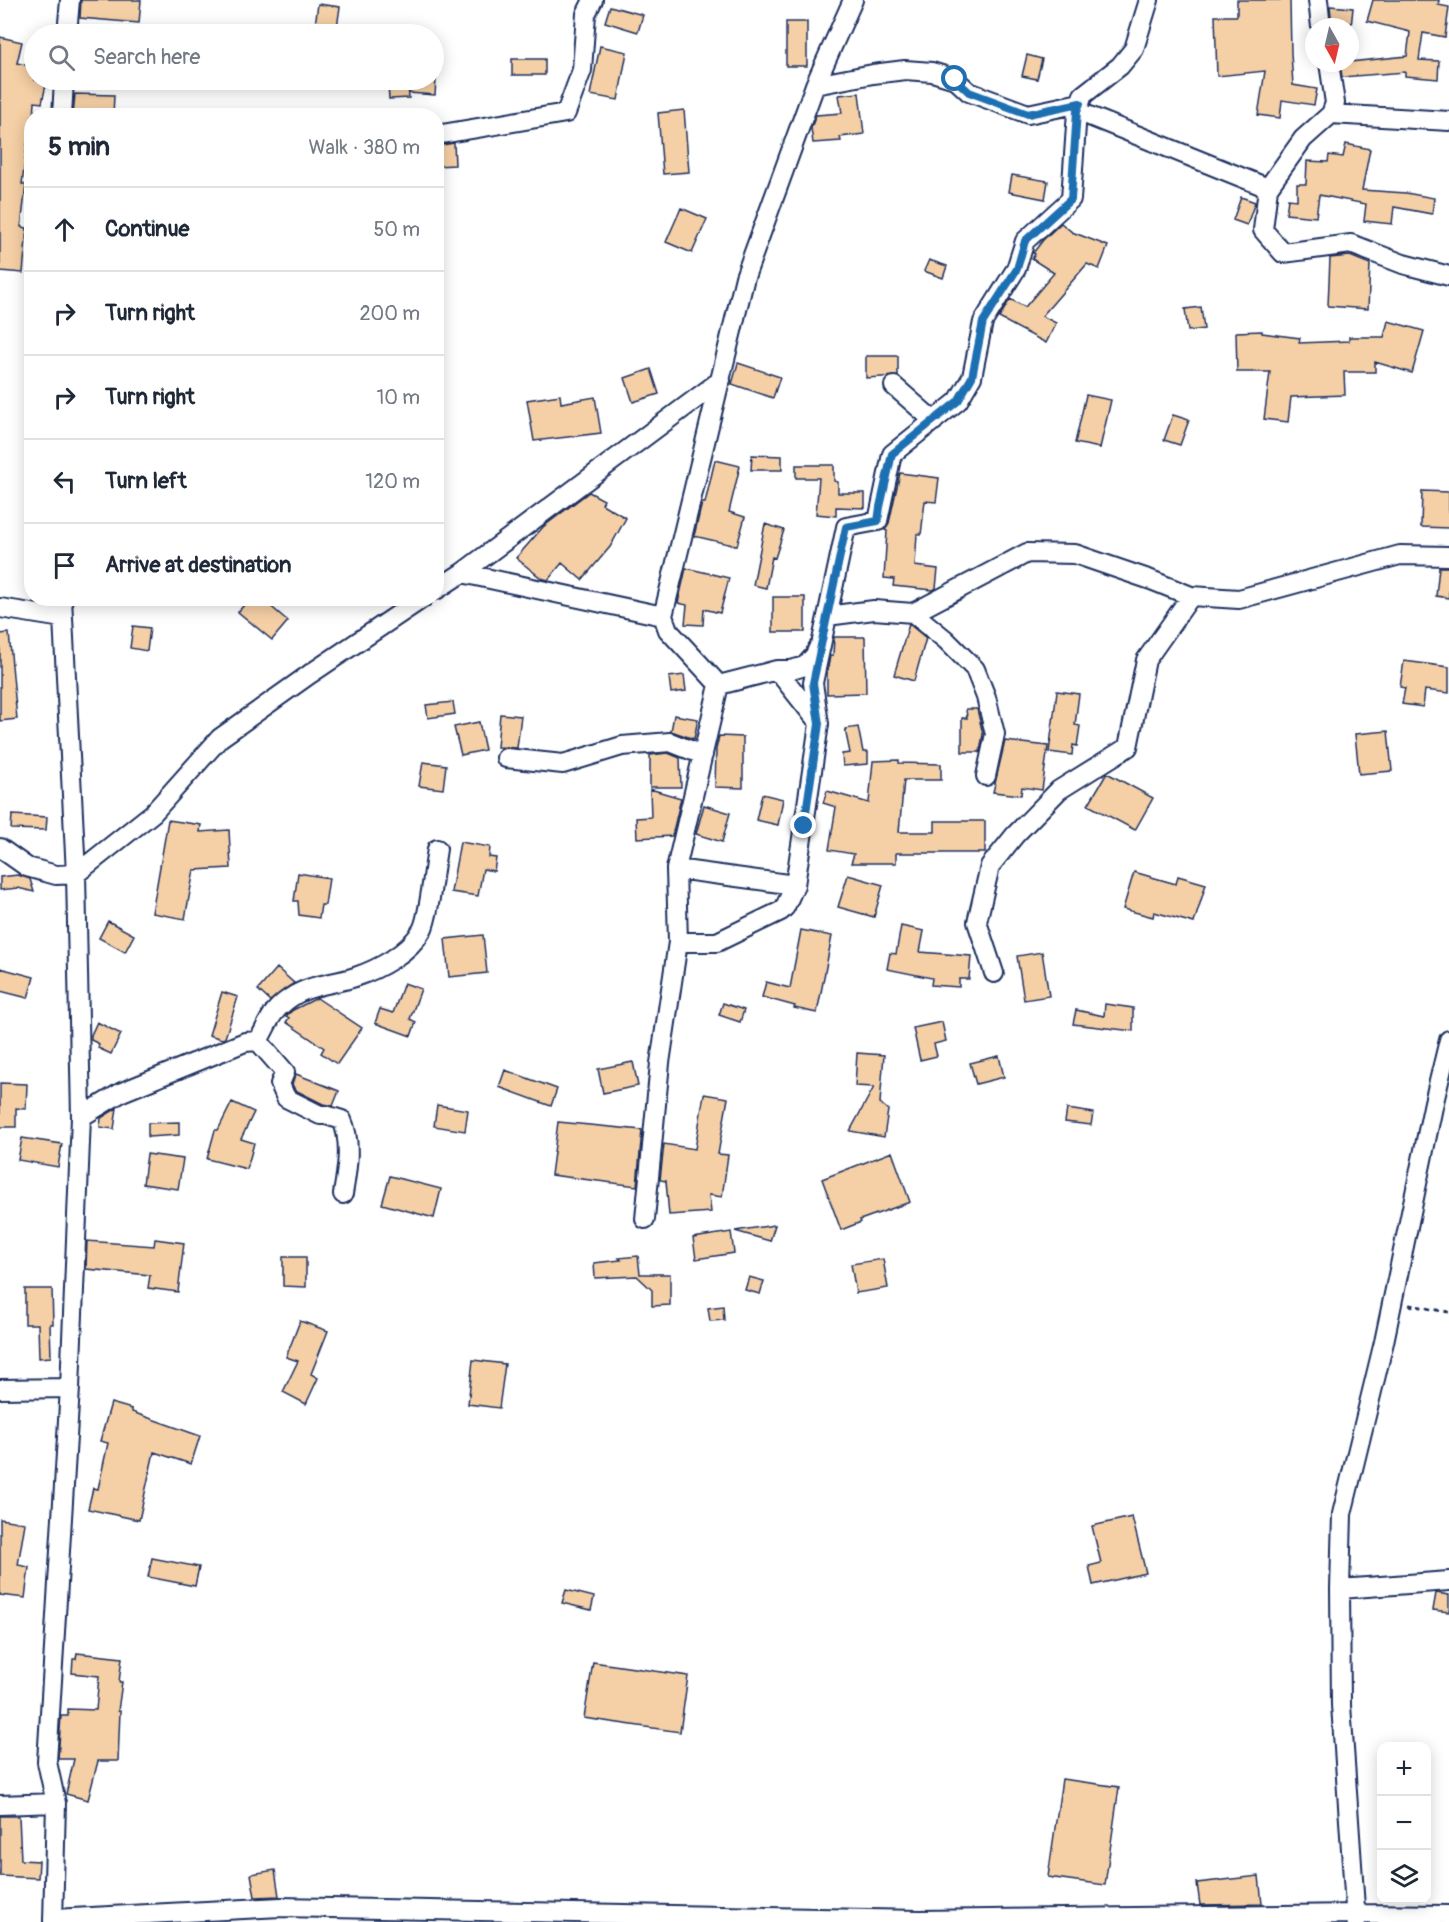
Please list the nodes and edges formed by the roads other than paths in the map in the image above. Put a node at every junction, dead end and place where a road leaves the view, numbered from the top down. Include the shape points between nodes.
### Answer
1 (70, 0) edge
2 (592, 0) edge
3 (853, 0) edge
4 (1149, 0) edge
5 (1318, 0) edge
6 (1320, 18) edge
7 (68, 24) edge
8 (1330, 72) edge
9 (815, 85) junction
10 (63, 90) edge
11 (1078, 107) junction
12 (62, 108) edge
13 (1331, 114) junction
14 (1449, 121) edge
15 (444, 134) edge
16 (1269, 188) junction
17 (1449, 276) edge
18 (721, 380) junction
19 (894, 386) dead end
20 (934, 421) junction
21 (1449, 556) edge
22 (462, 573) junction
23 (444, 585) edge
24 (1191, 596) junction
25 (62, 606) edge
26 (411, 606) edge
27 (0, 608) edge
28 (913, 613) junction
29 (663, 616) junction
30 (827, 616) junction
31 (62, 618) junction
32 (823, 635) junction
33 (777, 670) junction
34 (719, 685) junction
35 (819, 724) junction
36 (703, 755) junction
37 (506, 758) dead end
38 (986, 776) dead end
39 (0, 848) edge
40 (437, 849) dead end
41 (676, 869) junction
42 (76, 874) junction
43 (795, 885) junction
44 (678, 942) junction
45 (994, 973) dead end
46 (1449, 1040) edge
47 (258, 1041) junction
48 (81, 1117) junction
49 (343, 1194) dead end
50 (645, 1219) dead end
51 (70, 1388) junction
52 (0, 1389) edge
53 (1449, 1581) edge
54 (1340, 1589) junction
55 (56, 1803) junction
56 (0, 1805) edge
57 (1449, 1915) edge
58 (1356, 1918) edge
59 (53, 1921) edge

1 - 7 street
2 - 15 street via 586,14 582,70 566,113
3 - 9 street
4 - 11 street via 1134,49 1120,66 1083,95
5 - 6 street
8 - 13 street via 1335,103
9 - 11 street via 905,70 932,72 955,79 969,92 1028,114
9 - 18 street via 744,277
10 - 12 street
11 - 16 street
11 - 20 street via 1071,199 1025,241 1017,269 983,322 972,377 958,401
13 - 14 street
13 - 16 street via 1303,139
16 - 17 street via 1263,230 1283,253 1351,244
18 - 22 street
18 - 29 street
19 - 20 street
20 - 30 street via 892,454 878,521 846,527
21 - 24 street via 1400,555 1239,599
22 - 23 street
22 - 29 street
24 - 28 street via 1075,554 1027,553
24 - 45 street via 1146,660 1128,747 1059,790 990,866 977,922
25 - 31 street
26 - 42 street via 220,738 153,813
27 - 31 street
28 - 30 street via 874,610
28 - 38 street via 975,669 995,734
29 - 34 street via 668,630
30 - 32 street
31 - 42 street
32 - 33 street via 806,666
32 - 35 street via 813,683
33 - 34 street
33 - 35 street
34 - 36 street
35 - 43 street
36 - 37 street via 670,742 622,746 563,764
36 - 41 street
39 - 42 street via 27,867 56,875
40 - 47 street via 423,928 413,943 357,977 309,987 287,1000 268,1019
41 - 43 street
41 - 44 street
42 - 48 street
43 - 44 street via 781,911 717,942
44 - 50 street via 660,1064
46 - 54 street via 1342,1514
47 - 48 street via 245,1042 122,1092
47 - 49 street via 285,1072 280,1084 286,1098 320,1115 342,1120 347,1150
48 - 51 street
51 - 52 street
51 - 55 street via 47,1762
53 - 54 street
54 - 58 street via 1341,1705
55 - 56 street
55 - 59 street
57 - 58 street
58 - 59 street via 920,1920 281,1907

